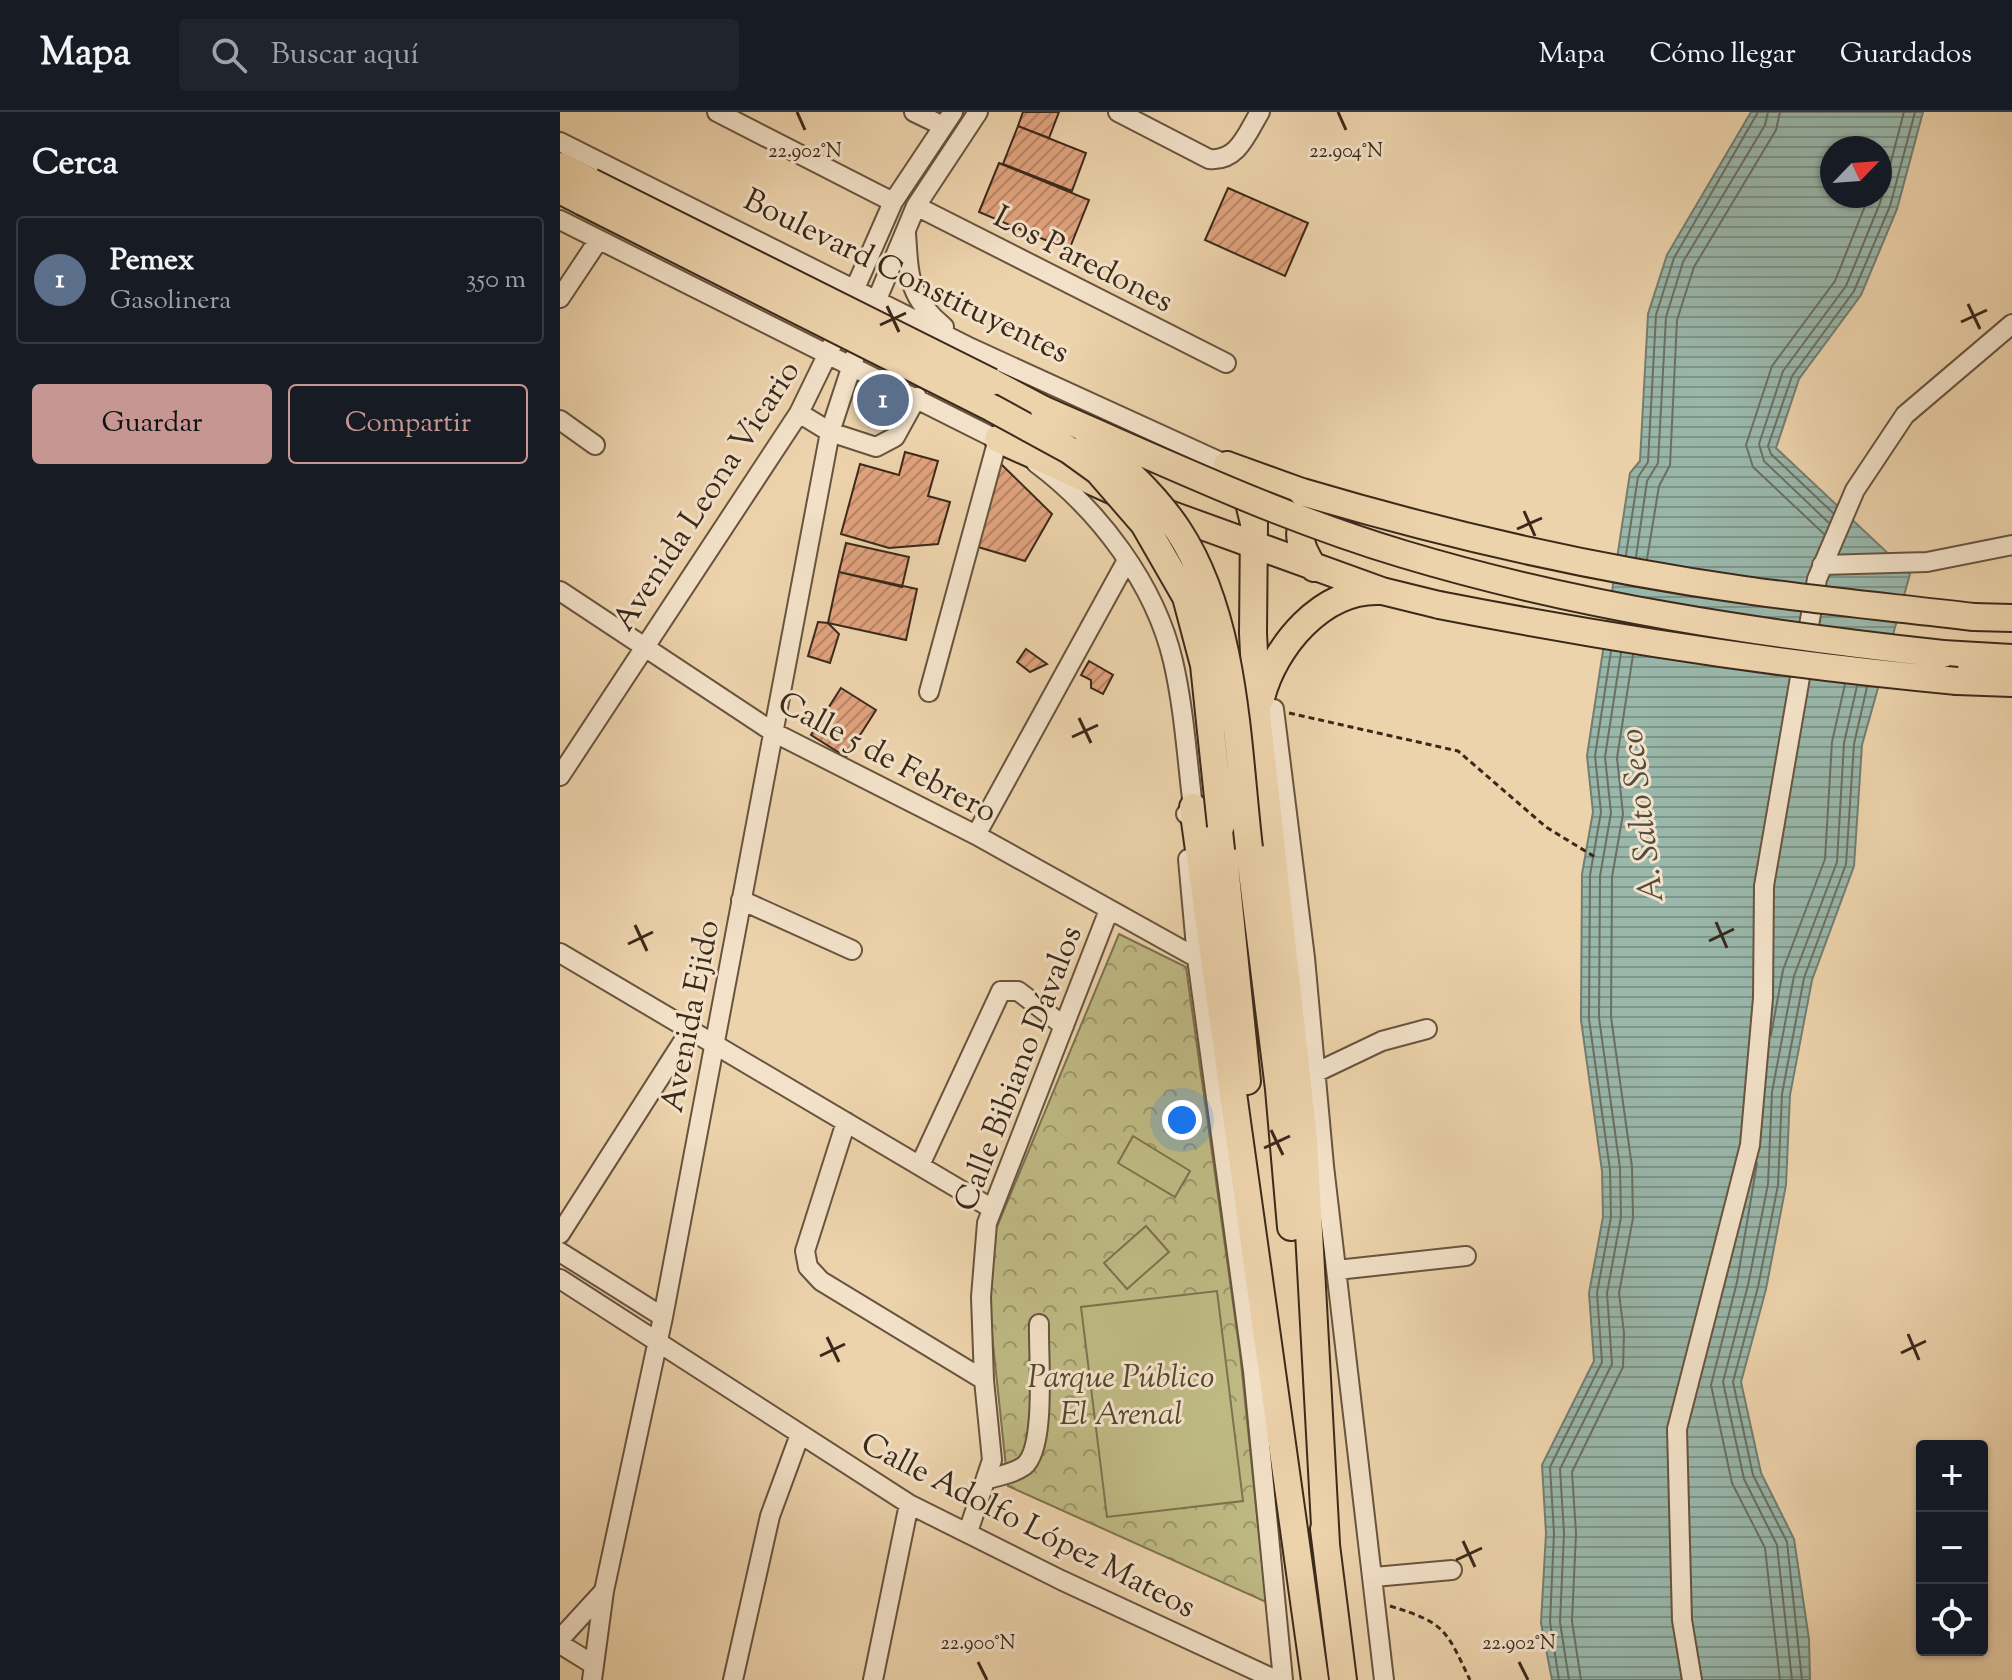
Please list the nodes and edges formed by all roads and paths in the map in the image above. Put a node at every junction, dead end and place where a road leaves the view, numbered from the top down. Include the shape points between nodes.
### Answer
1 (717, 112) edge
2 (914, 112) edge
3 (978, 112) edge
4 (1118, 112) edge
5 (1260, 112) edge
6 (948, 119) edge
7 (560, 142) edge
8 (560, 166) edge
9 (578, 191) edge
10 (893, 202) junction
11 (916, 206) junction
12 (560, 220) edge
13 (906, 229) junction
14 (598, 241) junction
15 (801, 261) junction
16 (852, 287) junction
17 (560, 298) edge
18 (874, 298) junction
19 (2012, 324) edge
20 (770, 325) junction
21 (978, 351) junction
22 (830, 353) junction
23 (1226, 363) dead end
24 (853, 364) junction
25 (917, 397) junction
26 (1044, 410) junction
27 (799, 413) junction
28 (955, 418) junction
29 (560, 420) edge
30 (830, 432) junction
31 (998, 439) junction
32 (595, 445) dead end
33 (1227, 465) junction
34 (1335, 502) junction
35 (2012, 545) edge
36 (1254, 547) junction
37 (1126, 562) junction
38 (1822, 565) junction
39 (1314, 568) junction
40 (560, 591) edge
41 (1382, 591) junction
42 (2012, 618) edge
43 (643, 646) junction
44 (2012, 658) edge
45 (2012, 683) edge
46 (929, 692) dead end
47 (1265, 712) junction
48 (773, 732) junction
49 (560, 776) edge
50 (1193, 807) junction
51 (976, 835) junction
52 (1595, 857) dead end
53 (741, 900) junction
54 (1109, 910) junction
55 (852, 950) dead end
56 (560, 953) edge
57 (1197, 958) junction
58 (1064, 1026) junction
59 (691, 1029) junction
60 (1427, 1029) dead end
61 (715, 1041) junction
62 (1317, 1072) junction
63 (846, 1122) junction
64 (920, 1165) junction
65 (991, 1208) junction
66 (560, 1234) edge
67 (560, 1252) edge
68 (1466, 1256) dead end
69 (1337, 1270) junction
70 (560, 1279) edge
71 (663, 1317) junction
72 (1039, 1324) dead end
73 (657, 1341) junction
74 (1267, 1343) junction
75 (984, 1380) junction
76 (799, 1437) junction
77 (988, 1479) junction
78 (909, 1504) junction
79 (968, 1532) junction
80 (1326, 1544) junction
81 (1452, 1570) dead end
82 (1374, 1577) junction
83 (604, 1591) junction
84 (1376, 1601) junction
85 (560, 1642) edge
86 (593, 1672) edge
87 (1252, 1674) edge
88 (733, 1680) edge
89 (873, 1680) edge
90 (1276, 1680) edge
91 (1283, 1680) edge
92 (1315, 1680) edge
93 (1343, 1680) edge
94 (1384, 1680) edge
95 (1470, 1680) edge
96 (1692, 1680) edge

1 - 10 street
2 - 6 street
3 - 11 street, Avenida Leona Vicario
4 - 5 street via 1209,159 1223,160 1235,153
6 - 10 street, Avenida Leona Vicario
7 - 15 street, Boulevard Constituyentes
8 - 9 highway
9 - 26 highway, bridge
9 - 74 highway, bridge via 1069,450 1098,471 1144,524 1166,560 1186,597 1199,639 1241,1016
10 - 16 street, Avenida Leona Vicario
11 - 13 street, Avenida Leona Vicario
11 - 23 street, Los Paredones
12 - 14 street
13 - 18 street, Avenida Leona Vicario
13 - 21 street via 910,285 918,301
14 - 17 street
14 - 20 street
15 - 16 street, Boulevard Constituyentes
15 - 20 street via 813,282 812,307 796,322
16 - 18 street, Boulevard Constituyentes
16 - 22 street, Avenida Leona Vicario
18 - 21 street, Boulevard Constituyentes
18 - 24 street, Avenida Leona Vicario
19 - 38 street via 1905,415 1855,490
20 - 22 street
21 - 28 street via 960,355 943,371 942,394
21 - 33 street, Boulevard Constituyentes
22 - 24 street
22 - 27 street, Avenida Leona Vicario
24 - 25 street
24 - 30 street, Avenida Ejido
25 - 28 street
25 - 30 street via 895,437 884,445 865,446
26 - 44 highway, bridge via 1252,500 1416,557 1570,597 1756,633
26 - 80 highway, bridge via 1086,437 1147,490 1177,529 1216,612 1279,1089
27 - 30 street
27 - 43 street, Avenida Leona Vicario
28 - 31 street
29 - 32 street
30 - 48 street, Avenida Ejido
31 - 36 highway
31 - 37 street via 1080,502
31 - 46 street
33 - 34 highway, bridge
33 - 36 highway via 1249,497
34 - 39 highway via 1309,512 1299,527 1298,540
34 - 42 highway, bridge via 1470,538 1744,590
35 - 38 street via 1927,562
36 - 39 highway
36 - 47 highway
37 - 50 street via 1163,627 1173,662
37 - 51 street
38 - 96 street via 1764,886 1763,998 1746,1172 1677,1429 1682,1620
39 - 41 highway
40 - 43 street, Calle 5 de Febrero
41 - 45 highway, bridge via 1617,640 1839,670
41 - 47 highway via 1343,599 1302,626 1274,663
43 - 48 street, Calle 5 de Febrero
43 - 49 street, Avenida Leona Vicario
47 - 52 path via 1458,751 1546,827
47 - 62 street
47 - 80 highway via 1297,1056
48 - 51 street, Calle 5 de Febrero
48 - 53 street, Avenida Ejido
50 - 57 street via 1185,818
50 - 74 highway
51 - 54 street, Calle 5 de Febrero
53 - 55 street
53 - 61 street, Avenida Ejido
54 - 57 street, Calle 5 de Febrero
54 - 58 street, Calle Bibiano Dávalos
56 - 59 street
57 - 91 street via 1253,1371
58 - 64 street via 1018,991 1001,991
58 - 65 street, Calle Bibiano Dávalos
59 - 61 street
59 - 66 street
60 - 62 street via 1382,1041
61 - 63 street
61 - 71 street, Avenida Ejido
62 - 69 street
63 - 64 street
63 - 75 street via 805,1251 808,1267 821,1281
64 - 65 street
65 - 75 street, Calle Bibiano Dávalos via 982,1261
67 - 71 street
68 - 69 street
69 - 82 street
70 - 73 street, Calle Adolfo López Mateos
71 - 73 street, Avenida Ejido
72 - 77 street via 1038,1435 1032,1457 1024,1466
73 - 76 street, Calle Adolfo López Mateos
73 - 83 street, Avenida Ejido
74 - 92 highway
75 - 77 street, Calle Bibiano Dávalos via 992,1439
76 - 78 street, Calle Adolfo López Mateos
76 - 88 street via 770,1516
77 - 79 street, Calle Bibiano Dávalos
78 - 79 street, Calle Adolfo López Mateos
78 - 89 street
79 - 87 street, Calle Adolfo López Mateos
80 - 93 highway
81 - 82 street
82 - 84 street
83 - 85 street
83 - 86 street, Avenida Ejido
84 - 94 street
84 - 95 path via 1441,1627 1456,1646
85 - 86 street
87 - 90 street, Calle Adolfo López Mateos

